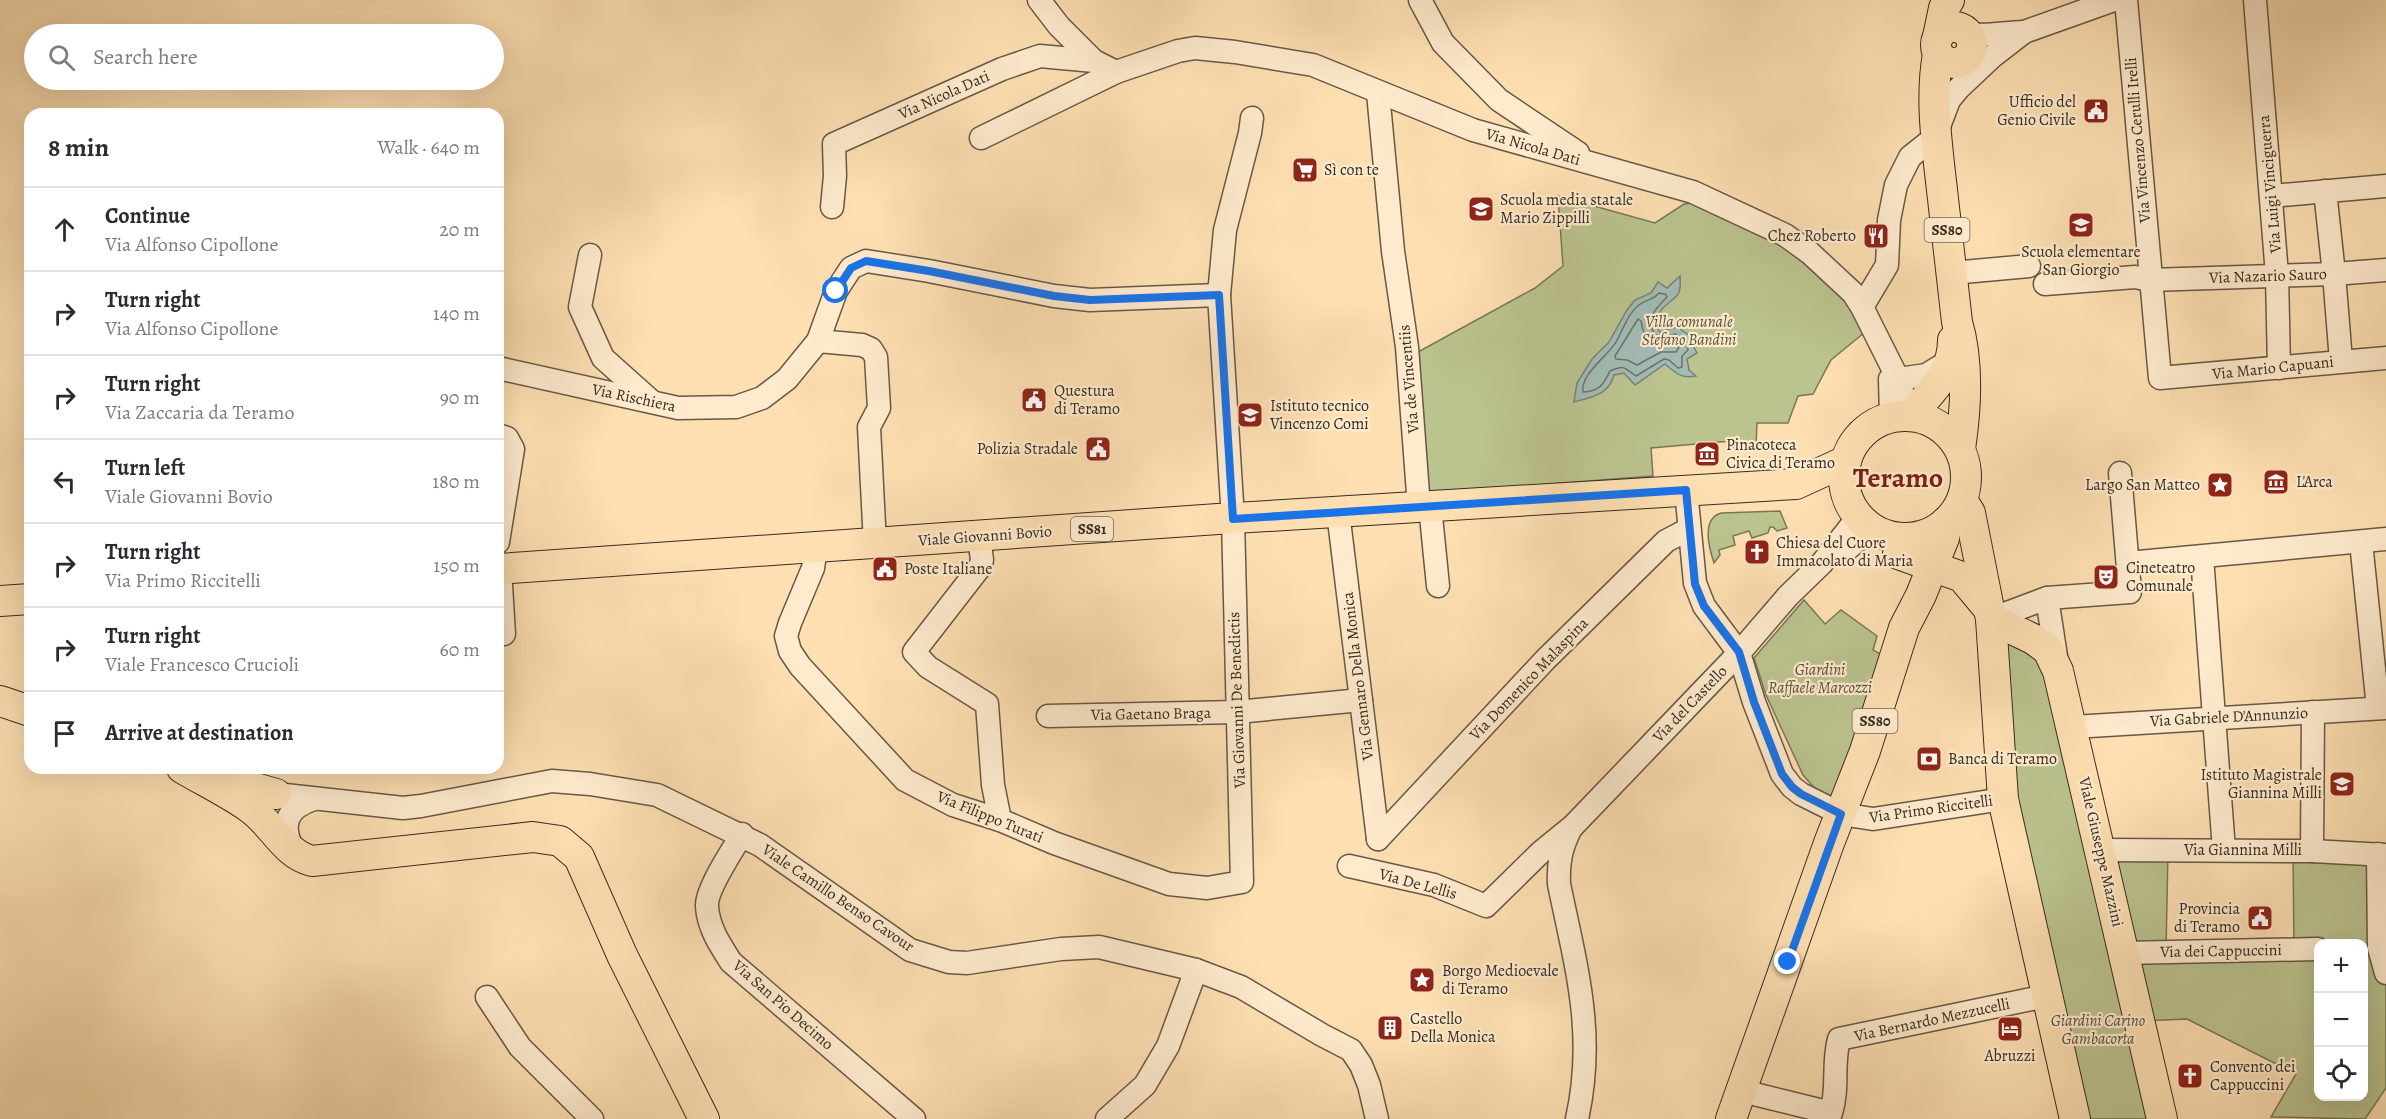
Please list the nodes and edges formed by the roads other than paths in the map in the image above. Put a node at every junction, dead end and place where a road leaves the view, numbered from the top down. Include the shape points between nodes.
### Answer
1 (1039, 0) edge
2 (1419, 0) edge
3 (2115, 0) edge
4 (2126, 0) edge
5 (2255, 0) edge
6 (2024, 32) junction
7 (1954, 34) edge
8 (1094, 61) junction
9 (1116, 72) junction
10 (1378, 93) junction
11 (1252, 118) dead end
12 (1935, 137) junction
13 (981, 138) dead end
14 (1594, 164) junction
15 (2386, 186) edge
16 (2325, 191) junction
17 (2271, 196) junction
18 (832, 207) dead end
19 (590, 255) dead end
20 (2029, 266) dead end
21 (2386, 270) edge
22 (1952, 273) junction
23 (2334, 274) junction
24 (2277, 275) junction
25 (2150, 279) junction
26 (2045, 284) dead end
27 (1219, 295) junction
28 (1862, 307) junction
29 (1957, 322) junction
30 (818, 341) junction
31 (2386, 358) edge
32 (1951, 360) junction
33 (2341, 361) junction
34 (2279, 368) junction
35 (504, 369) edge
36 (1894, 371) junction
37 (2160, 378) joint
38 (651, 401) junction
39 (1901, 417) junction
40 (504, 437) edge
41 (1960, 449) junction
42 (1846, 461) junction
43 (2120, 473) dead end
44 (1796, 484) junction
45 (1686, 490) junction
46 (1424, 506) junction
47 (1954, 511) junction
48 (1338, 512) junction
49 (1233, 519) junction
50 (504, 520) edge
51 (1873, 527) junction
52 (1689, 529) junction
53 (979, 537) junction
54 (2386, 539) edge
55 (2361, 542) junction
56 (876, 544) junction
57 (816, 548) junction
58 (2202, 557) junction
59 (504, 560) edge
60 (2128, 563) junction
61 (1932, 567) junction
62 (1438, 586) dead end
63 (2047, 598) junction
64 (24, 599) edge
65 (0, 601) edge
66 (1989, 613) junction
67 (1904, 628) junction
68 (2033, 639) junction
69 (1739, 652) junction
70 (1994, 663) junction
71 (2058, 671) junction
72 (1361, 700) junction
73 (0, 701) edge
74 (2382, 708) edge
75 (24, 709) edge
76 (1237, 712) junction
77 (2313, 712) junction
78 (1048, 716) dead end
79 (2214, 717) junction
80 (2073, 727) junction
81 (193, 774) edge
82 (2003, 799) junction
83 (276, 811) junction
84 (1841, 814) junction
85 (1000, 820) junction
86 (1573, 826) junction
87 (742, 834) junction
88 (1378, 839) joint
89 (2101, 850) junction
90 (2224, 850) junction
91 (2312, 851) junction
92 (2382, 855) edge
93 (1349, 866) dead end
94 (1242, 882) joint
95 (2376, 948) edge
96 (2314, 949) edge
97 (2123, 953) junction
98 (1196, 970) junction
99 (2386, 973) edge
100 (2046, 996) junction
101 (487, 997) dead end
102 (1742, 1091) junction
103 (1375, 1110) edge
104 (592, 1119) edge
105 (704, 1119) edge
106 (914, 1119) edge
107 (1107, 1119) edge
108 (1358, 1119) edge
109 (1577, 1119) edge
110 (1731, 1119) edge
111 (2075, 1119) edge
112 (2162, 1119) edge

1 - 8 street
2 - 14 street via 1443,43 1500,100
3 - 6 street
4 - 25 street, Via Vincenzo Cerulli Irelli
5 - 17 street, Via Luigi Vinciguerra
6 - 7 street via 1991,36
6 - 12 street via 1953,94
7 - 12 main road, SS80 via 1934,85
8 - 9 street, Via Nicola Dati
8 - 18 street, Via Nicola Dati via 1040,56 834,144
9 - 10 street, Via Nicola Dati via 1195,48 1313,65
9 - 13 street, Via Nicola Dati
10 - 14 street, Via Nicola Dati via 1473,130
10 - 46 street, Via de Vincentiis
11 - 27 street, Via Giovanni De Benedictis via 1225,230
12 - 22 main road, SS80
12 - 28 street via 1910,157 1896,185 1889,220 1887,265
14 - 28 street, Via Nicola Dati via 1693,192 1785,235 1853,293
15 - 16 street
16 - 17 street
16 - 23 street
17 - 24 street, Via Luigi Vinciguerra
19 - 38 street via 580,307 603,358
20 - 22 street
21 - 23 street, Via Nazario Sauro
22 - 29 main road, SS80
23 - 24 street, Via Nazario Sauro
23 - 33 street
24 - 25 street, Via Nazario Sauro
24 - 34 street, Via Luigi Vinciguerra
25 - 26 street
25 - 37 street, Via Vincenzo Cerulli Irelli
27 - 30 street, Via Rischiera via 1090,300 866,261 851,268 836,291
27 - 49 street, Via Giovanni De Benedictis
28 - 36 street, Via Nicola Dati
29 - 32 main road, SS80
29 - 41 main road, SS80 via 1964,376
30 - 38 street, Via Rischiera via 787,379 762,398 736,407 678,408
30 - 56 street via 862,345 876,357 879,408 869,427
31 - 33 street, Via Mario Capuani
32 - 36 street via 1926,375
32 - 39 main road, SS80 via 1942,380
33 - 34 street, Via Mario Capuani
34 - 37 street, Via Mario Capuani
35 - 38 street, Via Rischiera
36 - 39 street, Via Nicola Dati
39 - 41 main road via 1934,423
39 - 42 main road via 1881,421 1863,433
40 - 50 street via 513,449
41 - 47 main road via 1966,472
42 - 44 main road, SS81
42 - 51 main road via 1845,483
43 - 60 street
44 - 45 main road, Viale Giovanni Bovio / SS81
44 - 51 main road, SS81
45 - 46 main road, Viale Giovanni Bovio / SS81
45 - 52 street, Via Primo Riccitelli
46 - 48 main road, Viale Giovanni Bovio / SS81
46 - 62 street, Via de Vincentiis
47 - 51 main road via 1933,531 1917,537 1901,538
47 - 61 main road, SS80
47 - 66 main road via 1970,513
48 - 49 main road, Viale Giovanni Bovio / SS81
48 - 72 street, Via Gennaro Della Monica
49 - 53 main road, Viale Giovanni Bovio / SS81
49 - 76 street, Via Giovanni De Benedictis
51 - 61 main road, Viale Giuseppe Mazzini
51 - 67 main road, SS80 via 1904,576
51 - 69 street, Via del Castello via 1829,554
52 - 69 street, Via Primo Riccitelli via 1698,596
52 - 88 street, Via Domenico Malaspina via 1666,541 1545,660
53 - 56 main road, Viale Giovanni Bovio / SS81
53 - 85 street via 980,567 914,652 928,667 987,704 993,786
54 - 55 street
55 - 58 street
55 - 74 street
56 - 57 main road, Viale Giovanni Bovio / SS81
57 - 59 main road, Viale Giovanni Bovio / SS81
57 - 85 street, Via Filippo Turati via 813,568 786,636 800,666 905,780 953,805
58 - 60 street
58 - 79 street
60 - 63 street via 2130,592
61 - 66 main road, Viale Giuseppe Mazzini via 1962,577
61 - 67 main road, SS80
63 - 66 street
63 - 71 street
64 - 65 main road
66 - 68 main road, Viale Giuseppe Mazzini
66 - 70 main road
67 - 84 main road, SS80
68 - 70 main road via 2015,640 2003,648
68 - 71 main road, Viale Giuseppe Mazzini via 2048,650
69 - 84 street, Via Primo Riccitelli via 1782,774 1801,794
69 - 86 street, Via del Castello
70 - 82 main road
71 - 80 main road, Viale Giuseppe Mazzini
72 - 76 street, Via Gaetano Braga
72 - 88 street, Via Gennaro Della Monica
73 - 75 main road
74 - 77 street, Via Gabriele D'Annunzio
76 - 78 street, Via Gaetano Braga
76 - 94 street, Via Giovanni De Benedictis
77 - 79 street, Via Gabriele D'Annunzio
77 - 91 street
79 - 80 street, Via Gabriele D'Annunzio
79 - 90 street
80 - 89 main road, Viale Giuseppe Mazzini
81 - 83 main road via 250,807
82 - 84 street, Via Primo Riccitelli via 1873,819
82 - 100 main road
83 - 87 street, Viale Camillo Benso Cavour via 314,799 403,808 535,783 570,781 657,795
83 - 105 main road via 295,855 312,861 533,837 560,841 579,857 622,955
84 - 102 main road, SS80
85 - 94 street, Via Filippo Turati via 1169,884 1207,888
86 - 93 street, Via De Lellis via 1486,906 1434,885
86 - 109 street via 1562,846 1558,866 1582,992 1585,1071
87 - 98 street, Viale Camillo Benso Cavour via 910,950 949,962 1099,947
87 - 106 street, Via San Pio Decimo via 714,882 706,905 715,938 731,962
89 - 90 street, Via Giannina Milli
89 - 97 main road, Viale Giuseppe Mazzini
90 - 91 street, Via Giannina Milli
91 - 92 street, Via Giannina Milli
92 - 95 street
95 - 99 street
96 - 97 street, Via dei Cappuccini
97 - 112 main road, Viale Giuseppe Mazzini
98 - 103 street, Viale Camillo Benso Cavour via 1241,987 1351,1050 1361,1065
98 - 107 street via 1168,1046 1144,1085
100 - 102 street, Via Bernardo Mezzucelli via 1839,1039 1835,1054 1836,1095 1831,1113
100 - 111 main road
101 - 104 street via 520,1047
102 - 110 main road, SS80
103 - 108 street

